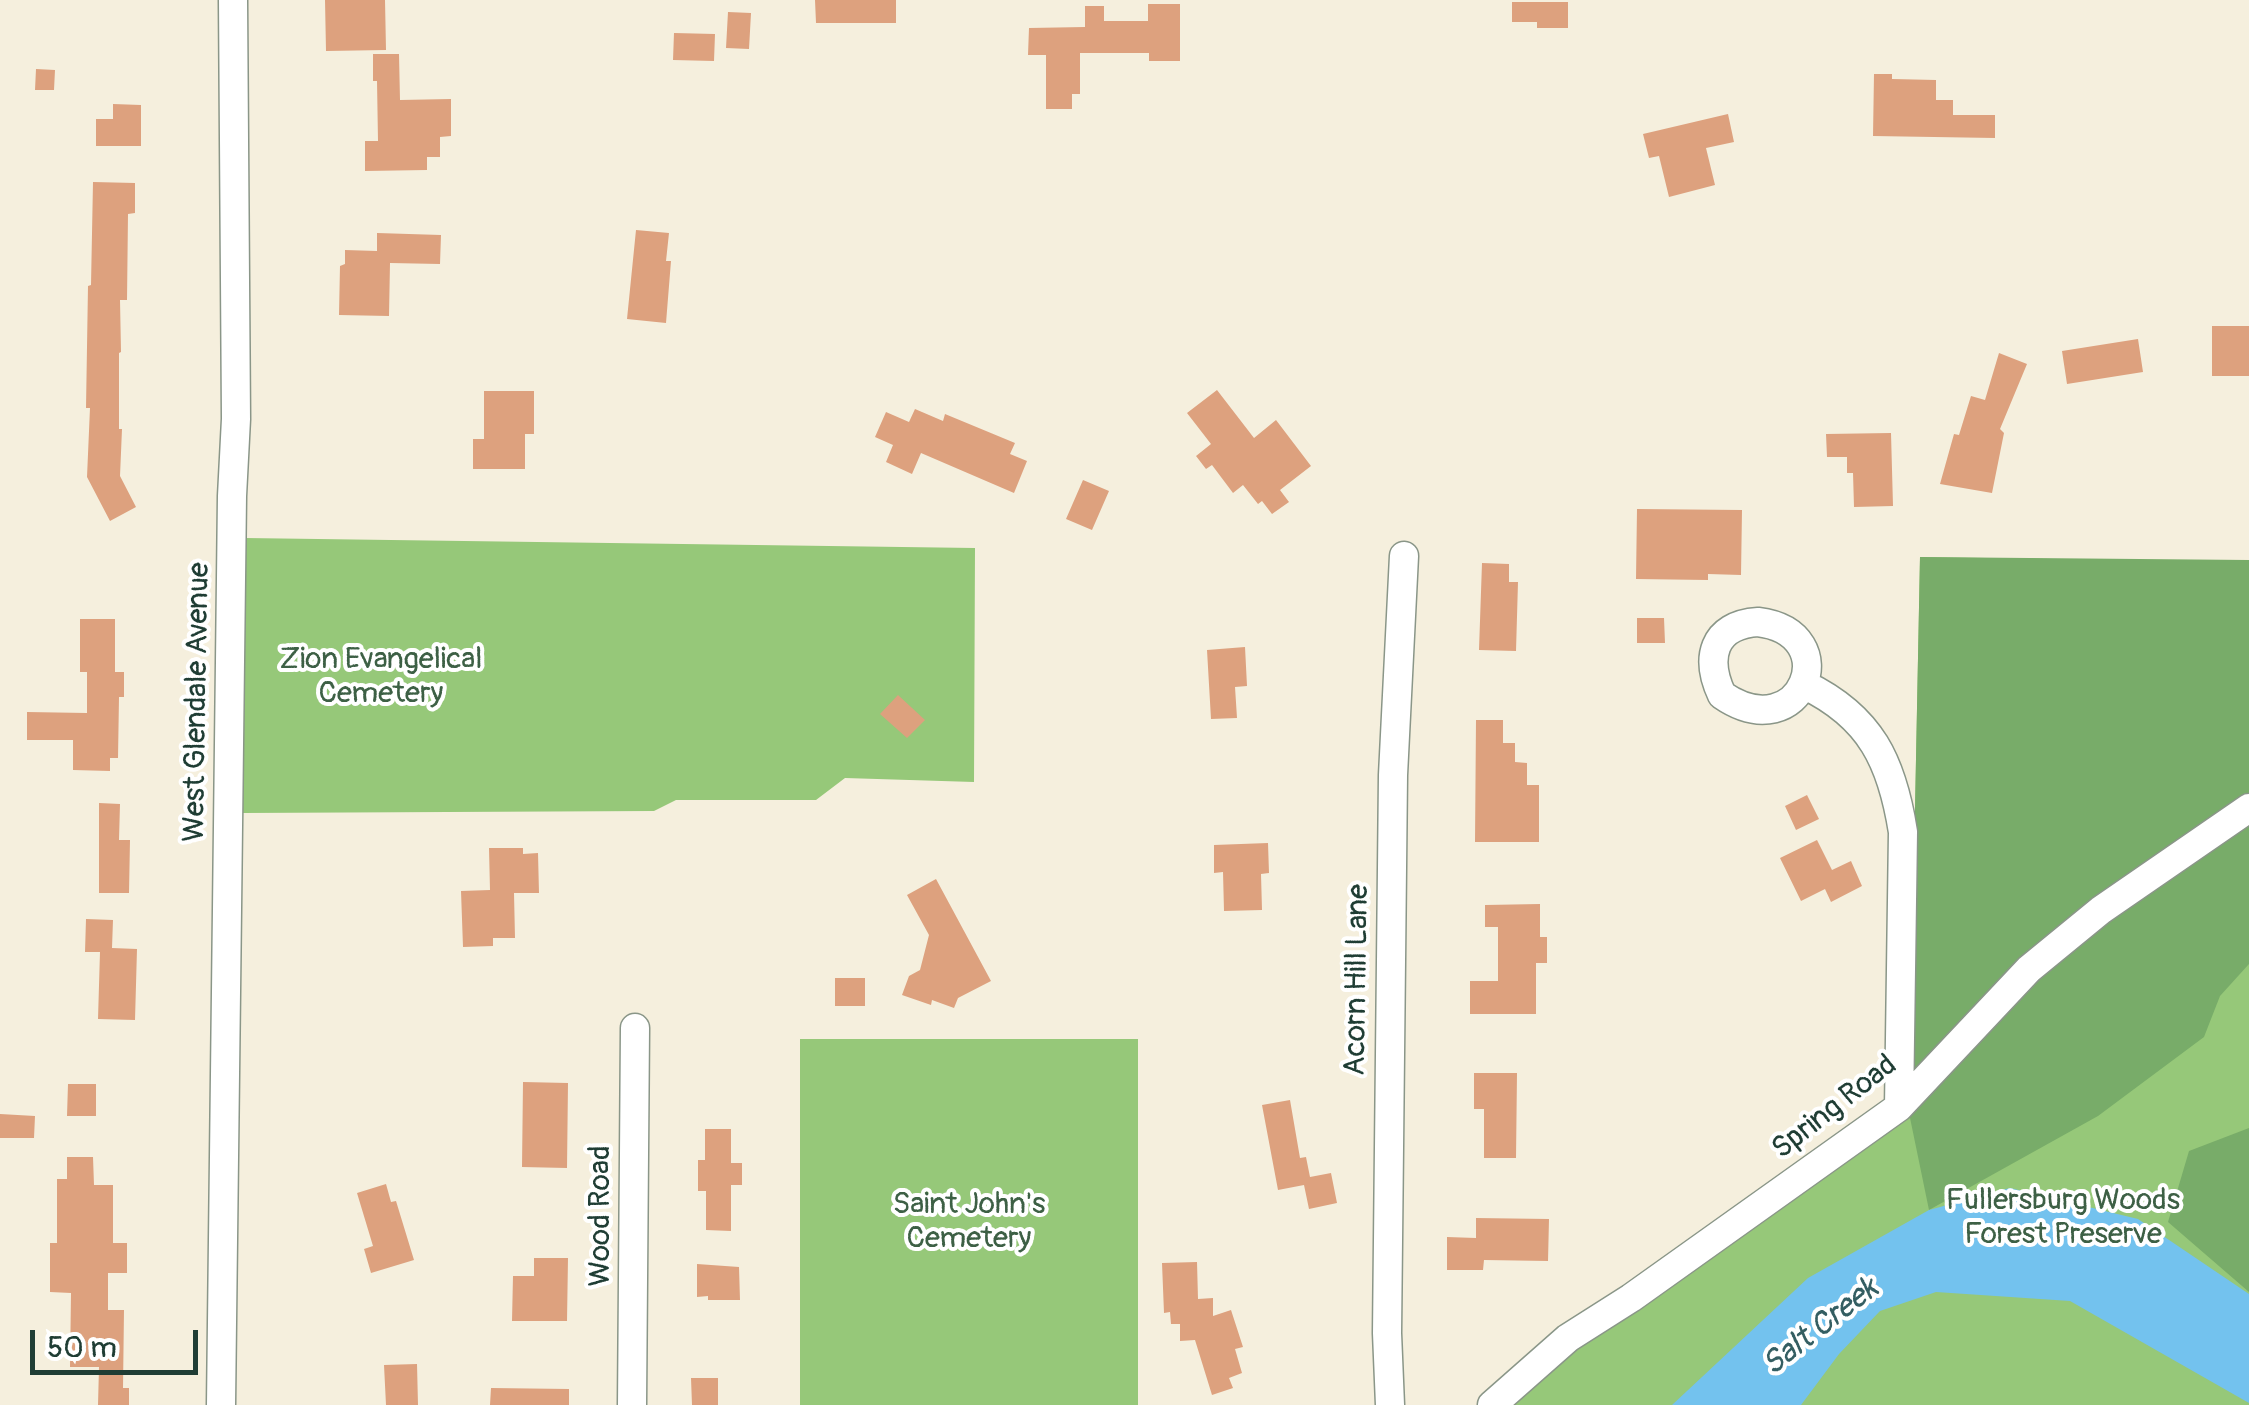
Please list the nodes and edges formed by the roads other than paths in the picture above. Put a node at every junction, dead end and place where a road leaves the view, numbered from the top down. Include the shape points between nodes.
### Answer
1 (233, 0) edge
2 (1404, 556) dead end
3 (1805, 685) dead end
4 (2249, 808) edge
5 (635, 1028) dead end
6 (1899, 1107) junction
7 (222, 1405) edge
8 (632, 1405) edge
9 (1390, 1405) edge
10 (1492, 1405) edge

1 - 7 street, West Glendale Avenue via 236,419
2 - 9 street, Acorn Hill Lane via 1393,776
3 - 6 street via 1862,725 1891,772 1898,802
4 - 6 street, Spring Road via 2101,910 2029,969
5 - 8 street, Wood Road
6 - 10 street, Spring Road via 1568,1338

